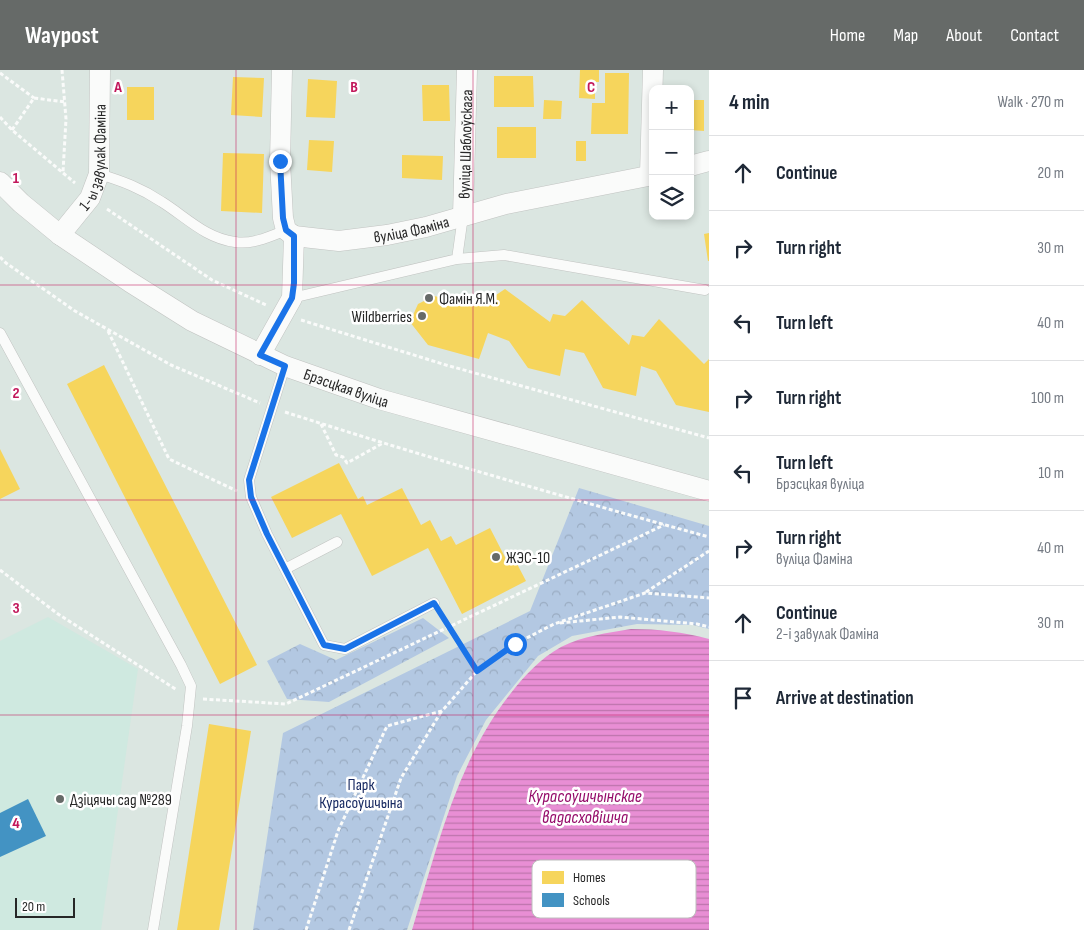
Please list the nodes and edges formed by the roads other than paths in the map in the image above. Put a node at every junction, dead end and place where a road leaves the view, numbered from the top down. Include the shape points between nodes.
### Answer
1 (100, 70) edge
2 (282, 70) edge
3 (467, 70) edge
4 (652, 70) edge
5 (652, 130) edge
6 (709, 162) edge
7 (694, 165) edge
8 (99, 174) junction
9 (649, 176) edge
10 (0, 182) edge
11 (463, 216) junction
12 (290, 233) junction
13 (60, 235) junction
14 (457, 259) junction
15 (705, 290) dead end
16 (287, 306) junction
17 (0, 333) edge
18 (260, 355) junction
19 (285, 366) junction
20 (709, 491) edge
21 (337, 542) dead end
22 (285, 570) junction
23 (434, 603) road end
24 (153, 930) edge

1 - 8 street, 1-ы завулак Фаміна
2 - 12 street via 280,161 283,218
3 - 11 street, вуліца Шаблоўскага
4 - 5 street
6 - 7 street
8 - 12 lane via 129,183 204,233 235,243
8 - 13 street, 1-ы завулак Фаміна via 90,198
9 - 11 street, вуліца Фаміна via 506,204
10 - 13 street, Брэсцкая вуліца
11 - 12 street, вуліца Фаміна via 387,236 339,241
11 - 14 lane
12 - 16 street via 294,283
13 - 18 street, Брэсцкая вуліца via 192,321
14 - 15 lane via 504,255
14 - 16 lane
16 - 18 street
17 - 24 lane via 190,686 187,726
18 - 19 street, Брэсцкая вуліца
19 - 20 street, Брэсцкая вуліца via 379,399
19 - 22 lane via 249,480 251,497
21 - 22 lane
22 - 23 lane via 324,645 345,649

